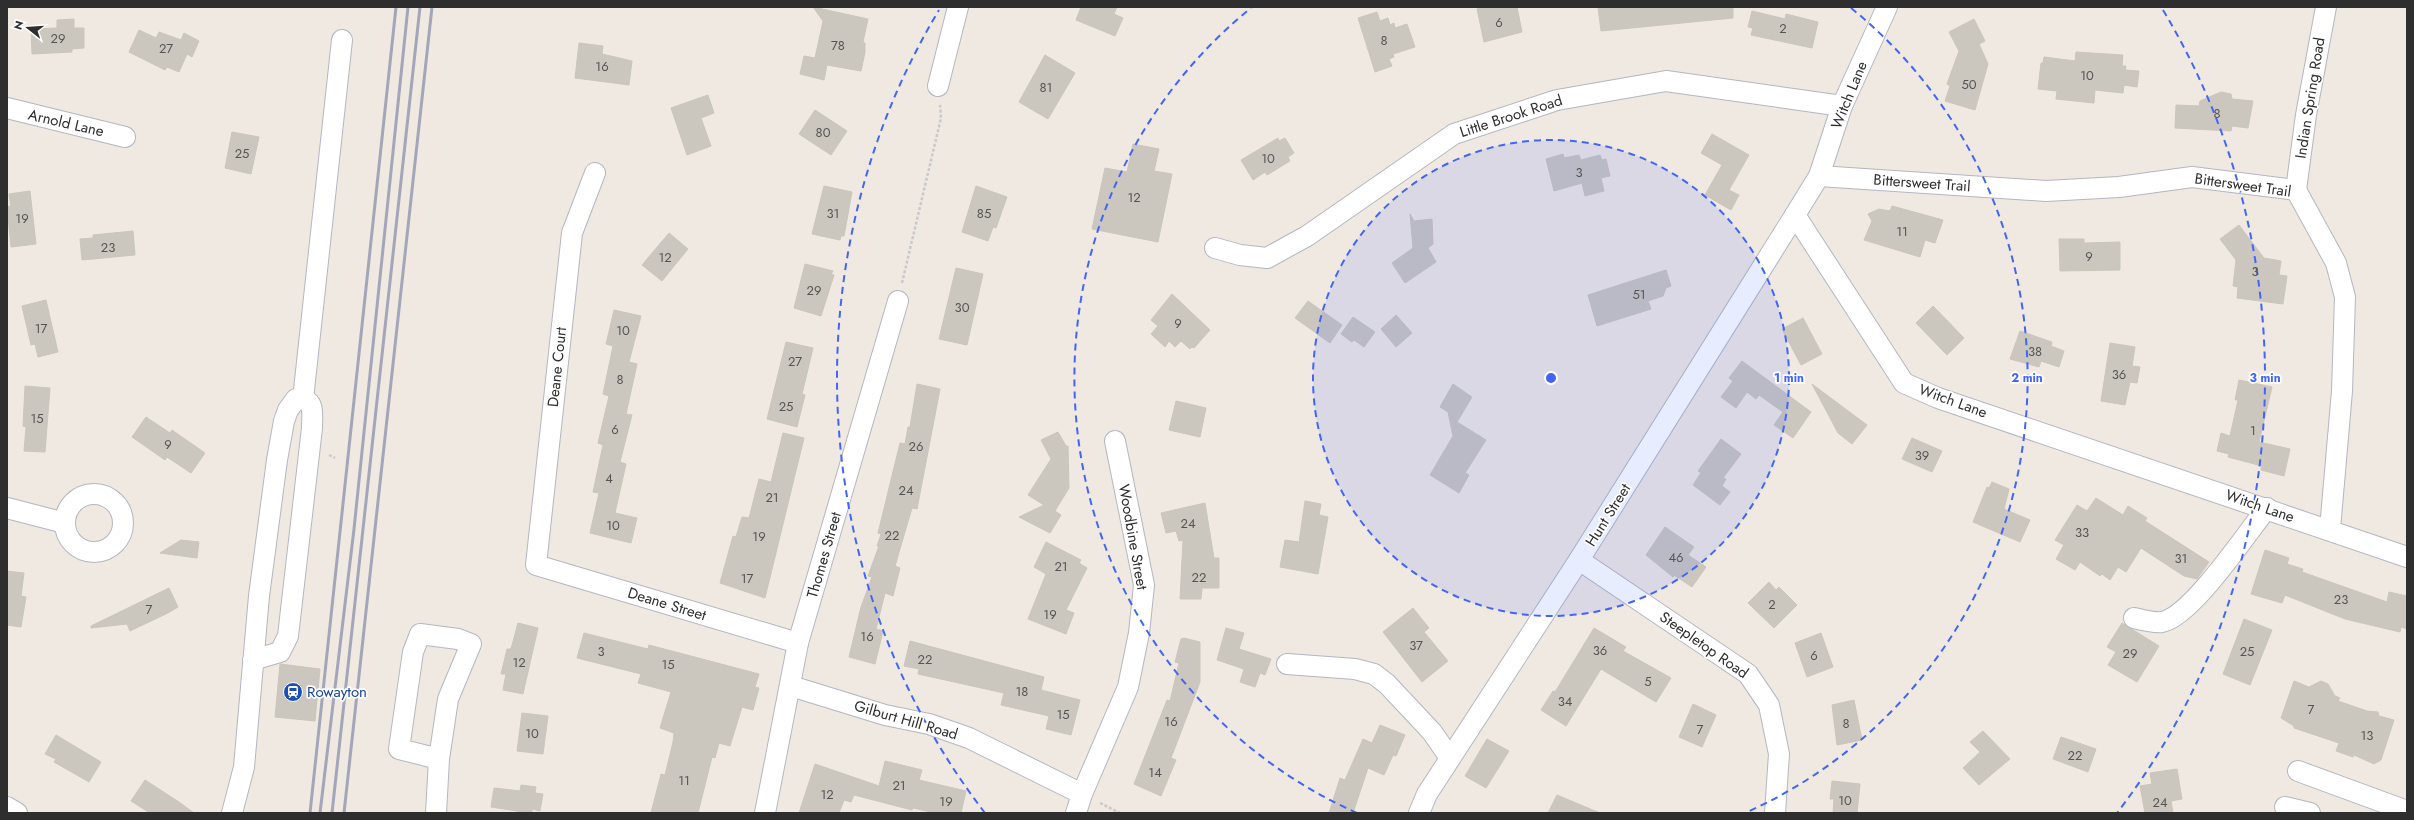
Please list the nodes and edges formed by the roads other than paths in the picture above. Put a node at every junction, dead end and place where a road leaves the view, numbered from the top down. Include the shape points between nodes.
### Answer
1 (958, 7) edge
2 (1887, 7) edge
3 (2326, 7) edge
4 (342, 40) dead end
5 (938, 86) road end
6 (1842, 106) junction
7 (7, 108) edge
8 (125, 137) dead end
9 (595, 173) dead end
10 (1819, 176) junction
11 (2296, 190) junction
12 (1795, 216) junction
13 (1215, 248) dead end
14 (898, 301) road end
15 (303, 399) junction
16 (1115, 442) dead end
17 (7, 508) edge
18 (2266, 508) junction
19 (65, 523) dead end
20 (2330, 529) junction
21 (2407, 557) edge
22 (1579, 560) junction
23 (536, 565) joint
24 (2134, 618) dead end
25 (798, 643) junction
26 (253, 660) junction
27 (1287, 664) dead end
28 (791, 686) junction
29 (1450, 758) junction
30 (439, 759) junction
31 (2298, 771) dead end
32 (1082, 794) junction
33 (7, 807) edge
34 (2284, 807) dead end
35 (2407, 811) edge
36 (17, 813) edge
37 (232, 813) edge
38 (436, 813) edge
39 (765, 813) edge
40 (1076, 813) edge
41 (1419, 813) edge
42 (1775, 813) edge
43 (2310, 813) edge

1 - 5 street
2 - 6 street, Witch Lane
3 - 11 street, Indian Spring Road via 2306,115
4 - 15 street
6 - 10 street, Witch Lane
6 - 13 street, Little Brook Road via 1666,81 1557,100 1454,134 1307,236 1266,258 1240,256
7 - 8 street, Arnold Lane
9 - 23 street, Deane Court via 572,233
10 - 11 street, Bittersweet Trail via 2046,191 2118,187 2192,177
10 - 12 street, Witch Lane
11 - 20 street, Bittersweet Trail via 2336,262 2345,297 2342,391
12 - 18 street, Witch Lane via 1904,383 1938,398
12 - 22 street, Hunt Street
14 - 25 street, Thomes Street
15 - 26 street via 296,399 288,410 278,454 266,527
15 - 26 street via 310,402 313,407 312,428 288,636 280,652
16 - 32 street, Woodbine Street via 1144,585 1139,633 1128,687
17 - 19 street
18 - 20 street, Witch Lane
18 - 24 street via 2200,593 2177,616 2161,622
20 - 21 street, Witch Lane
22 - 29 street, Hunt Street
22 - 42 street, Steepletop Road via 1748,674 1769,705 1779,754
23 - 25 street, Deane Street
25 - 28 street, Thomes Street
26 - 37 street via 244,767
27 - 29 street via 1356,669 1374,674 1387,684 1432,732
28 - 32 street, Gilburt Hill Road via 885,715 929,724 969,738
28 - 39 street, Thomes Street
29 - 41 street, Hunt Street via 1427,794
30 - 30 street via 398,749 413,652 420,634 458,639 471,644 448,699
30 - 38 street
31 - 35 street
32 - 40 street, Woodbine Street
33 - 36 street
34 - 43 street

